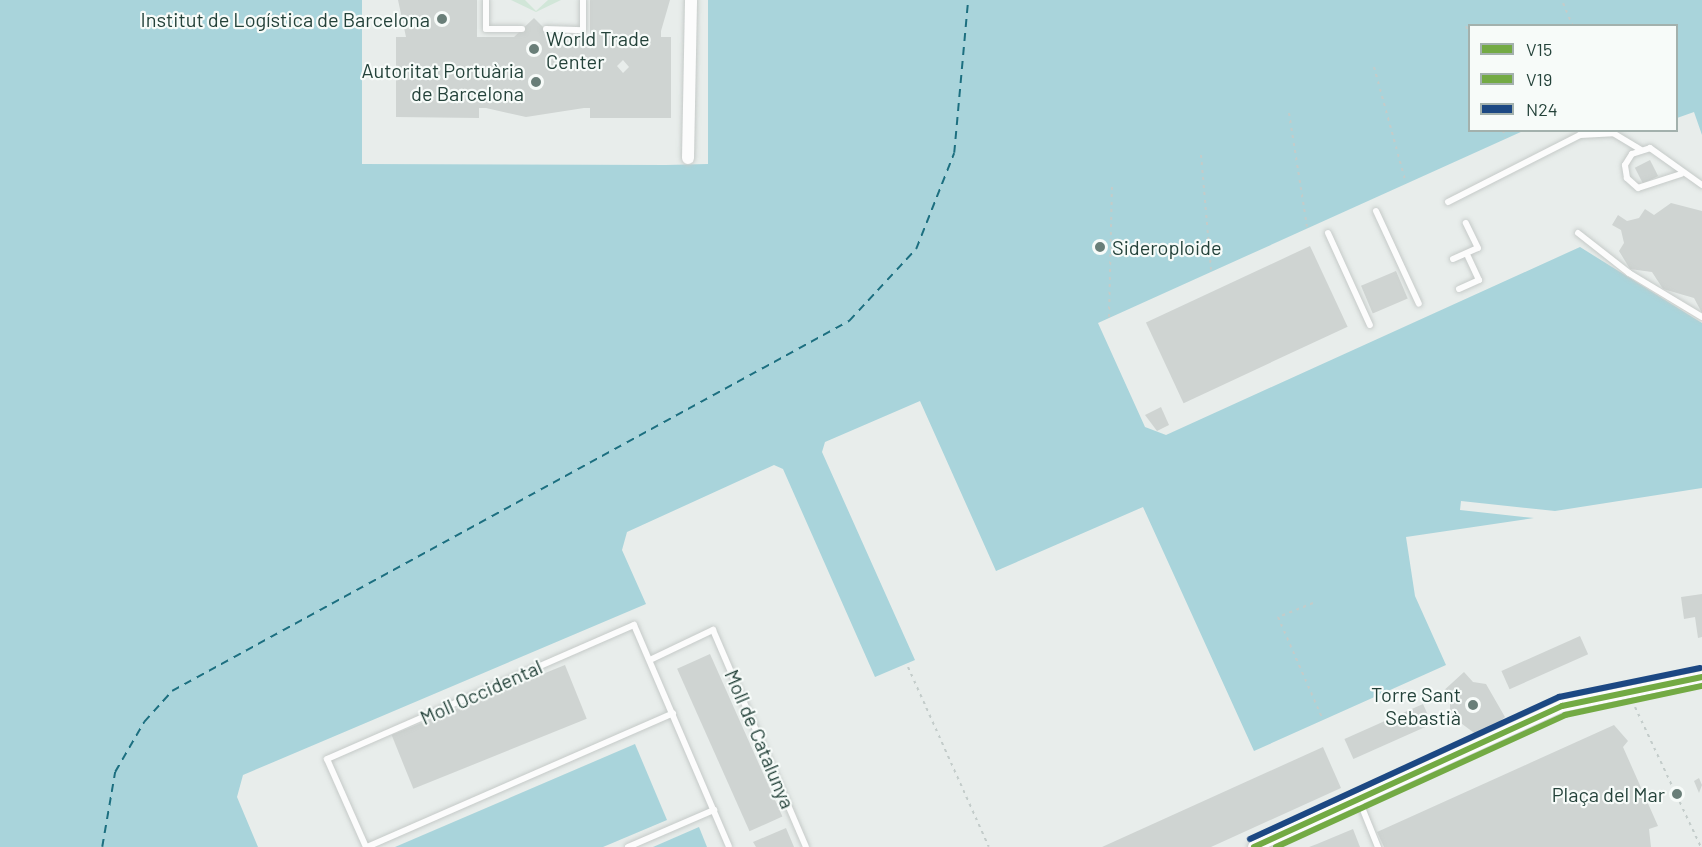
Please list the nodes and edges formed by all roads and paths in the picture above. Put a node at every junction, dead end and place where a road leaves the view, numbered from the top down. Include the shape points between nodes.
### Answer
1 (486, 0) edge
2 (583, 0) edge
3 (691, 0) edge
4 (1563, 3) dead end
5 (1572, 24) edge
6 (1466, 26) dead end
7 (522, 29) dead end
8 (546, 29) dead end
9 (1468, 30) edge
10 (1374, 67) dead end
11 (1289, 113) dead end
12 (1504, 132) edge
13 (1505, 138) dead end
14 (1641, 150) junction
15 (1201, 155) dead end
16 (688, 158) dead end
17 (1681, 174) junction
18 (1406, 183) dead end
19 (1702, 185) edge
20 (1112, 186) dead end
21 (1448, 202) dead end
22 (1376, 212) dead end
23 (1466, 223) dead end
24 (1308, 226) dead end
25 (1328, 233) dead end
26 (1578, 233) dead end
27 (1468, 256) junction
28 (1453, 260) dead end
29 (1211, 270) dead end
30 (1459, 289) dead end
31 (1419, 304) dead end
32 (1109, 316) dead end
33 (1702, 317) edge
34 (1370, 325) dead end
35 (1314, 603) dead end
36 (650, 660) junction
37 (908, 667) dead end
38 (1702, 677) edge
39 (1635, 707) dead end
40 (673, 713) junction
41 (1323, 720) dead end
42 (1359, 800) junction
43 (714, 810) junction
44 (366, 847) edge
45 (628, 847) edge
46 (729, 847) edge
47 (806, 847) edge
48 (989, 847) edge
49 (1254, 847) edge
50 (1378, 847) edge
51 (1701, 847) edge

1 - 7 lane via 486,30
2 - 8 lane via 583,30
3 - 16 street
4 - 5 path
6 - 9 path
10 - 18 path
11 - 24 path
12 - 13 path
14 - 17 lane via 1650,148
14 - 17 lane via 1625,165 1627,178 1638,188
14 - 21 lane via 1613,133 1580,135
15 - 29 path
17 - 19 lane
20 - 32 path
22 - 31 lane
23 - 27 lane via 1478,248
25 - 34 lane
26 - 33 lane via 1629,273
27 - 28 lane
27 - 30 lane via 1479,280
35 - 41 path via 1278,617
36 - 40 lane
36 - 44 lane, Moll Occidental via 634,625 327,759
36 - 47 lane, Moll de Catalunya via 713,630
37 - 48 path
38 - 42 street via 1562,706
39 - 51 path
40 - 43 lane
40 - 44 lane
42 - 49 street
42 - 50 lane
43 - 45 lane
43 - 46 lane

